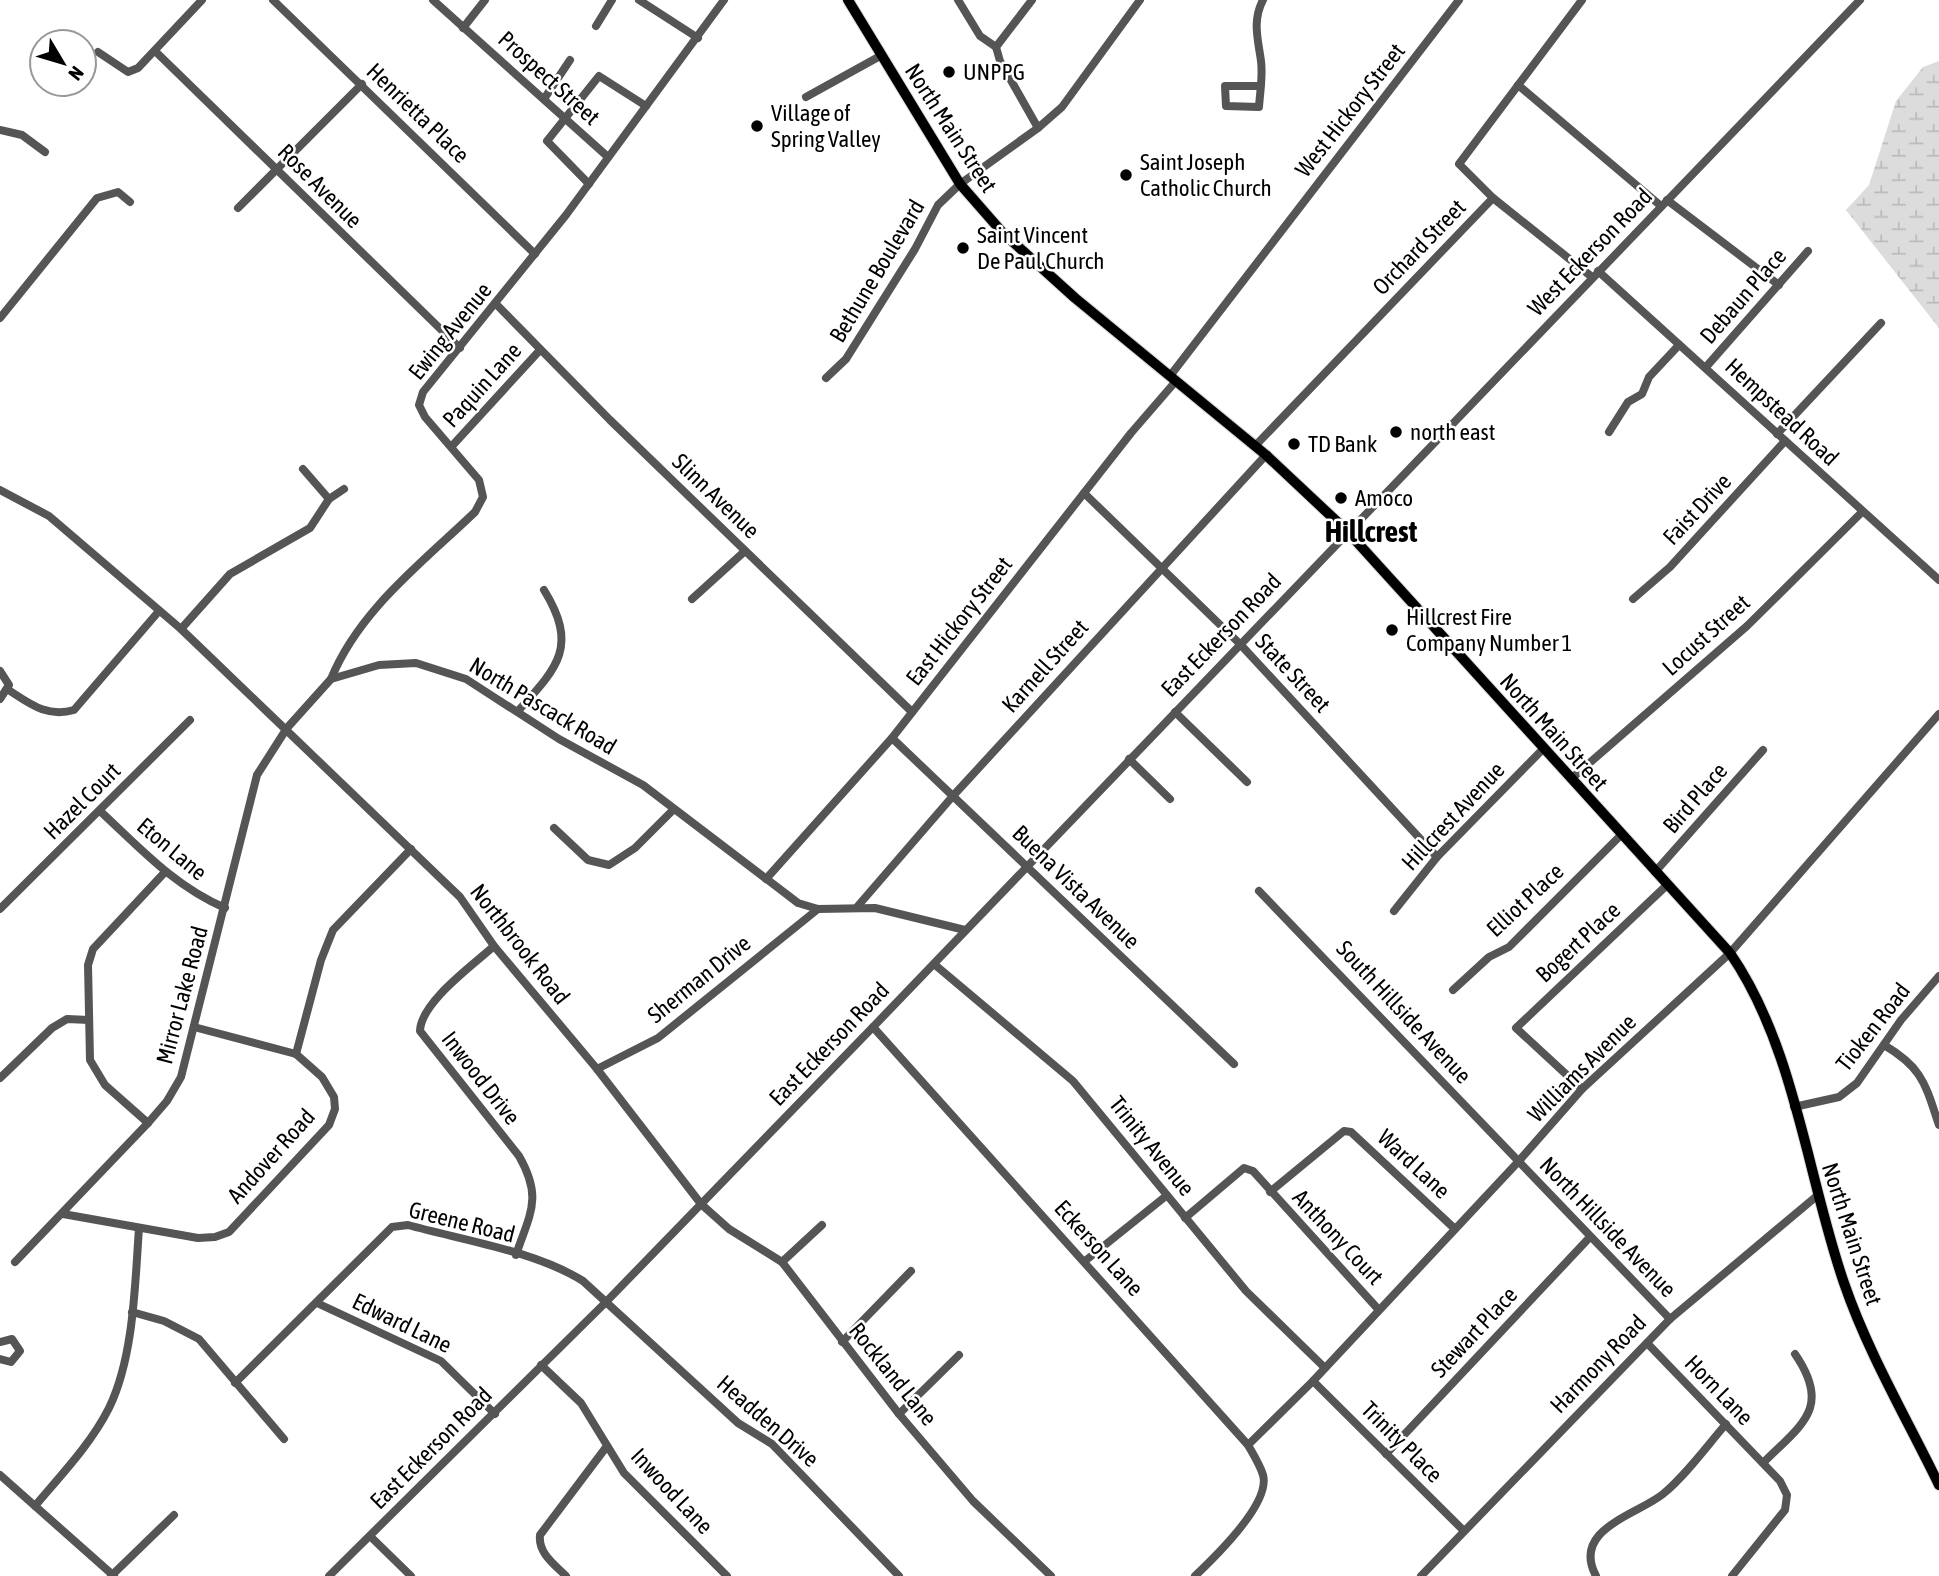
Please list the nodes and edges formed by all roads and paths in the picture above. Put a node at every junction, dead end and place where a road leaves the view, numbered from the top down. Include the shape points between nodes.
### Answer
1 (202, 0) edge
2 (273, 0) edge
3 (433, 0) edge
4 (485, 0) edge
5 (612, 0) edge
6 (639, 0) edge
7 (724, 0) edge
8 (848, 0) edge
9 (958, 0) edge
10 (1032, 0) edge
11 (1140, 0) edge
12 (1263, 0) edge
13 (1459, 0) edge
14 (1582, 0) edge
15 (1860, 0) edge
16 (596, 26) dead end
17 (463, 28) junction
18 (698, 38) junction
19 (996, 47) junction
20 (155, 51) junction
21 (98, 53) edge
22 (882, 55) junction
23 (570, 60) dead end
24 (362, 84) junction
25 (1518, 85) junction
26 (1261, 86) junction
27 (806, 97) dead end
28 (544, 99) junction
29 (646, 106) junction
30 (565, 118) junction
31 (1038, 128) junction
32 (0, 130) edge
33 (45, 152) dead end
34 (608, 157) junction
35 (276, 169) junction
36 (589, 184) junction
37 (960, 184) junction
38 (1493, 198) junction
39 (130, 202) dead end
40 (1664, 203) junction
41 (238, 208) dead end
42 (1808, 251) dead end
43 (535, 254) junction
44 (1595, 274) junction
45 (1779, 285) junction
46 (497, 304) junction
47 (0, 318) edge
48 (1881, 323) dead end
49 (1679, 345) junction
50 (460, 348) junction
51 (540, 349) junction
52 (1706, 367) junction
53 (826, 378) dead end
54 (1173, 379) junction
55 (1609, 432) dead end
56 (1777, 434) junction
57 (1785, 441) junction
58 (452, 446) junction
59 (1255, 446) junction
60 (1266, 455) junction
61 (303, 469) dead end
62 (344, 489) dead end
63 (1, 491) edge
64 (1084, 493) junction
65 (329, 499) junction
66 (1861, 513) junction
67 (1347, 531) junction
68 (745, 551) junction
69 (1160, 568) junction
70 (1939, 580) edge
71 (544, 590) dead end
72 (692, 599) dead end
73 (1633, 599) dead end
74 (159, 611) junction
75 (181, 629) junction
76 (1240, 644) junction
77 (2, 673) edge
78 (331, 679) junction
79 (6, 690) junction
80 (0, 699) edge
81 (518, 711) junction
82 (912, 712) junction
83 (1175, 712) junction
84 (1939, 714) edge
85 (190, 720) dead end
86 (287, 728) junction
87 (892, 738) junction
88 (1543, 749) junction
89 (1763, 750) dead end
90 (1129, 759) junction
91 (1571, 779) junction
92 (1247, 782) dead end
93 (952, 797) junction
94 (1170, 799) dead end
95 (673, 810) junction
96 (100, 811) junction
97 (554, 828) dead end
98 (1621, 835) junction
99 (411, 849) junction
100 (1437, 857) junction
101 (1026, 865) junction
102 (165, 872) junction
103 (1655, 872) junction
104 (766, 879) junction
105 (1667, 885) junction
106 (1259, 891) dead end
107 (2, 903) edge
108 (857, 907) junction
109 (225, 908) junction
110 (818, 909) junction
111 (1394, 911) dead end
112 (965, 930) junction
113 (494, 946) junction
114 (1730, 953) junction
115 (934, 964) junction
116 (1939, 976) edge
117 (1452, 990) dead end
118 (89, 1020) junction
119 (194, 1027) junction
120 (873, 1027) junction
121 (1884, 1045) junction
122 (296, 1054) junction
123 (1234, 1064) dead end
124 (597, 1069) junction
125 (0, 1078) edge
126 (1582, 1089) junction
127 (1794, 1107) junction
128 (148, 1124) junction
129 (1939, 1125) edge
130 (1518, 1162) junction
131 (1270, 1192) junction
132 (1818, 1195) junction
133 (1166, 1196) junction
134 (701, 1203) junction
135 (63, 1214) junction
136 (1185, 1218) junction
137 (821, 1225) dead end
138 (139, 1228) junction
139 (1455, 1228) junction
140 (1590, 1237) junction
141 (516, 1255) junction
142 (1085, 1261) junction
143 (15, 1262) dead end
144 (782, 1262) junction
145 (911, 1270) dead end
146 (317, 1303) junction
147 (605, 1303) junction
148 (1378, 1309) junction
149 (132, 1312) junction
150 (1670, 1319) junction
151 (0, 1342) edge
152 (842, 1342) junction
153 (1647, 1343) junction
154 (1795, 1354) dead end
155 (959, 1355) dead end
156 (0, 1359) edge
157 (541, 1365) junction
158 (1325, 1368) junction
159 (1313, 1381) junction
160 (235, 1383) junction
161 (495, 1414) junction
162 (899, 1414) junction
163 (1726, 1424) junction
164 (284, 1438) dead end
165 (1248, 1445) junction
166 (607, 1446) junction
167 (1386, 1454) junction
168 (1763, 1463) junction
169 (0, 1475) edge
170 (1939, 1485) edge
171 (35, 1506) junction
172 (174, 1515) dead end
173 (1463, 1530) junction
174 (370, 1536) junction
175 (113, 1575) edge
176 (1200, 1575) edge
177 (329, 1576) edge
178 (411, 1576) edge
179 (566, 1576) edge
180 (727, 1576) edge
181 (899, 1576) edge
182 (1051, 1576) edge
183 (1422, 1576) edge
184 (1596, 1576) edge
185 (1732, 1576) edge

1 - 20 street
2 - 24 street, Henrietta Place
3 - 17 street, Prospect Street
4 - 17 street
5 - 16 street
6 - 18 street
7 - 18 street, Ewing Avenue
8 - 22 main road, North Main Street
9 - 19 street via 980,36
10 - 19 street
11 - 31 street, Bethune Boulevard via 1062,107
12 - 26 street via 1255,34
13 - 54 street, West Hickory Street
14 - 25 street, Orchard Street
15 - 40 street, West Eckerson Road
17 - 28 street, Prospect Street
18 - 29 street, Ewing Avenue
19 - 31 street
20 - 21 street via 128,72
20 - 35 street, Rose Avenue
22 - 27 street
22 - 37 main road, North Main Street
23 - 28 street
24 - 35 street
24 - 43 street, Henrietta Place
25 - 38 street, Orchard Street via 1458,164
25 - 40 street
26 - 26 street via 1259,107 1226,107 1225,86
28 - 30 street, Prospect Street
29 - 30 street via 599,76
29 - 34 street, Ewing Avenue
30 - 34 street, Prospect Street
30 - 36 street via 547,141
31 - 37 street, Bethune Boulevard
32 - 33 street via 22,135
34 - 36 street, Ewing Avenue
35 - 41 street
35 - 50 street, Rose Avenue
36 - 43 street, Ewing Avenue
37 - 53 street, Bethune Boulevard via 938,205 846,359
37 - 54 main road, North Main Street via 999,230
38 - 44 street, Hempstead Road
38 - 59 street, Orchard Street
39 - 47 street via 118,192 97,198
40 - 44 street, West Eckerson Road
40 - 45 street
42 - 45 street, Debaun Place
43 - 46 street, Ewing Avenue
44 - 49 street, Hempstead Road
44 - 67 street, West Eckerson Road
45 - 52 street, Debaun Place
46 - 50 street, Ewing Avenue
46 - 51 street, Slinn Avenue
48 - 56 street
49 - 52 street, Hempstead Road
49 - 55 street via 1649,377 1642,394 1628,402
50 - 58 street, Ewing Avenue via 423,392 419,405
51 - 58 street, Paquin Lane
51 - 68 street, Slinn Avenue
52 - 56 street, Hempstead Road
54 - 59 main road, North Main Street
54 - 64 street, East Hickory Street
56 - 57 street, Hempstead Road
57 - 66 street, Hempstead Road
57 - 73 street, Faist Drive via 1670,567
58 - 78 street, Ewing Avenue via 479,480 483,497 475,512 373,610 343,650
59 - 60 main road, North Main Street
60 - 67 main road, North Main Street
60 - 69 street, Karnell Street
61 - 65 street
62 - 65 street
63 - 74 street via 48,516
64 - 69 street, State Street
64 - 82 street, East Hickory Street
65 - 75 street via 310,528 230,574
66 - 70 street, Hempstead Road
66 - 91 street, Locust Street via 1747,626
67 - 76 street, East Eckerson Road
67 - 88 main road, North Main Street
68 - 72 street
68 - 82 street, Slinn Avenue
69 - 76 street, State Street
69 - 93 street, Karnell Street
71 - 81 street via 561,624 561,644 556,665
74 - 75 street
74 - 79 street via 74,710 42,711
75 - 86 street
76 - 83 street, East Eckerson Road
76 - 100 street, State Street
77 - 79 street via 9,685
78 - 81 street, North Pascack Road via 379,665 415,663 466,679
78 - 86 street
79 - 80 street
81 - 95 street, North Pascack Road via 640,783
82 - 87 street, East Hickory Street
83 - 90 street, East Eckerson Road
83 - 92 street
84 - 114 street, Williams Avenue
85 - 96 street, Hazel Court
86 - 99 street, Northbrook Road
86 - 109 street, Mirror Lake Road via 257,775
87 - 93 street, Buena Vista Avenue
87 - 104 street, East Hickory Street
88 - 91 main road, North Main Street
88 - 100 street, Hillcrest Avenue
89 - 103 street, Bird Place
90 - 94 street
90 - 101 street, East Eckerson Road
91 - 98 main road, North Main Street
93 - 101 street, Buena Vista Avenue
93 - 108 street, Karnell Street
95 - 97 street via 635,848 609,865 589,860
95 - 104 street, North Pascack Road
96 - 102 street, Eton Lane
96 - 107 street, Hazel Court
98 - 103 main road, North Main Street
98 - 117 street, Elliot Place via 1509,947 1489,957
99 - 113 street, Northbrook Road via 460,897
99 - 122 street via 333,930
100 - 111 street, Hillcrest Avenue
101 - 112 street, East Eckerson Road
101 - 123 street, Buena Vista Avenue
102 - 109 street, Eton Lane via 195,895
102 - 118 street via 93,949 88,965
103 - 105 main road, North Main Street
104 - 110 street, North Pascack Road via 797,903
105 - 114 main road, North Main Street
105 - 126 street, Bogert Place via 1516,1028
106 - 130 street, South Hillside Avenue
108 - 110 street, North Pascack Road
108 - 112 street, North Pascack Road
109 - 119 street, Mirror Lake Road
110 - 124 street, Sherman Drive via 658,1038
112 - 115 street, East Eckerson Road
113 - 124 street, Northbrook Road
113 - 141 street, Inwood Drive via 430,1005 421,1018 420,1031 532,1178 534,1198
114 - 126 street, Williams Avenue
114 - 127 main road, North Main Street via 1765,1015
115 - 120 street, East Eckerson Road
115 - 133 street, Trinity Avenue via 1073,1081
116 - 121 street, Tioken Road
118 - 125 street via 67,1019 52,1028
118 - 128 street via 90,1060 104,1085
119 - 122 street, Andover Road
119 - 128 street, Mirror Lake Road via 181,1077
120 - 134 street, East Eckerson Road
120 - 142 street, Eckerson Lane
121 - 127 street, Tioken Road via 1857,1083 1839,1097
121 - 129 street via 1908,1059 1924,1080
122 - 138 street, Andover Road via 322,1077 334,1097 329,1125 229,1232 198,1238
124 - 134 street, Northbrook Road
126 - 130 street, Williams Avenue
127 - 132 main road, North Main Street
128 - 135 street, Mirror Lake Road
130 - 139 street, Williams Avenue
130 - 140 street, North Hillside Avenue
131 - 136 street via 1253,1171 1244,1168
131 - 139 street, Ward Lane via 1344,1130
131 - 148 street, Anthony Court
132 - 150 street, Harmony Road
132 - 170 main road, North Main Street via 1855,1312
133 - 136 street, Trinity Avenue
133 - 142 street
134 - 144 street, Rockland Lane via 729,1229
134 - 147 street, East Eckerson Road
135 - 138 street, Andover Road
135 - 143 street, Mirror Lake Road
136 - 158 street, Trinity Avenue via 1246,1291
137 - 144 street
138 - 149 street
139 - 148 street, Williams Avenue
140 - 150 street, North Hillside Avenue
140 - 167 street, Stewart Place
141 - 146 street, Greene Road via 400,1224 384,1233
141 - 147 street, Greene Road via 572,1274
142 - 165 street, Eckerson Lane
144 - 152 street, Rockland Lane
145 - 152 street
146 - 160 street, Greene Road
146 - 161 street, Edward Lane via 441,1361
147 - 157 street, East Eckerson Road
147 - 181 street, Headden Drive via 738,1423 772,1444
148 - 158 street, Williams Avenue
149 - 160 street via 164,1321 199,1339
149 - 171 street via 110,1407 85,1447
150 - 153 street, Harmony Road
151 - 156 street via 12,1339 20,1351 11,1362
152 - 162 street, Rockland Lane
153 - 163 street, Horn Lane
153 - 173 street, Harmony Road
154 - 168 street via 1810,1376 1814,1397 1805,1418
155 - 162 street
157 - 161 street, East Eckerson Road
157 - 166 street, Inwood Lane via 581,1403
158 - 159 street, Williams Avenue
159 - 165 street, Williams Avenue
159 - 167 street, Trinity Place
160 - 164 street
161 - 174 street, East Eckerson Road
162 - 182 street, Rockland Lane via 973,1501
163 - 168 street, Horn Lane
163 - 184 street via 1663,1494 1599,1534 1592,1549
165 - 176 street, Eckerson Lane via 1264,1476 1263,1494
166 - 179 street via 540,1535 544,1554
166 - 180 street, Inwood Lane via 624,1472
167 - 173 street, Trinity Place
168 - 185 street via 1787,1495 1785,1510
169 - 171 street
171 - 175 street
172 - 175 street
173 - 183 street, Harmony Road
174 - 177 street, East Eckerson Road
174 - 178 street

